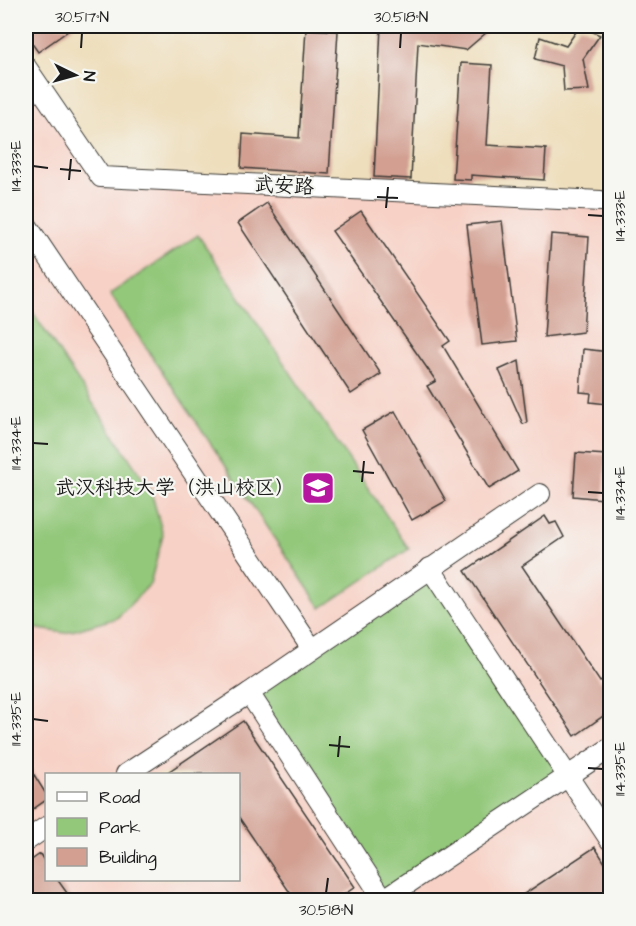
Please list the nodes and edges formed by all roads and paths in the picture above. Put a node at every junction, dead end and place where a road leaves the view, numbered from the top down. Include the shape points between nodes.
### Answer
1 (26, 67) edge
2 (601, 201) dead end
3 (26, 224) edge
4 (540, 494) dead end
5 (430, 568) junction
6 (312, 649) junction
7 (249, 693) junction
8 (610, 748) edge
9 (128, 773) edge
10 (568, 777) junction
11 (45, 828) edge
12 (610, 840) edge
13 (26, 841) edge
14 (384, 900) edge

1 - 2 street, 武安路 via 101,177
3 - 6 street
4 - 5 street
5 - 6 street
5 - 10 street
6 - 7 street
7 - 9 street
7 - 14 street
8 - 10 street
10 - 12 street
10 - 14 street
11 - 13 street

